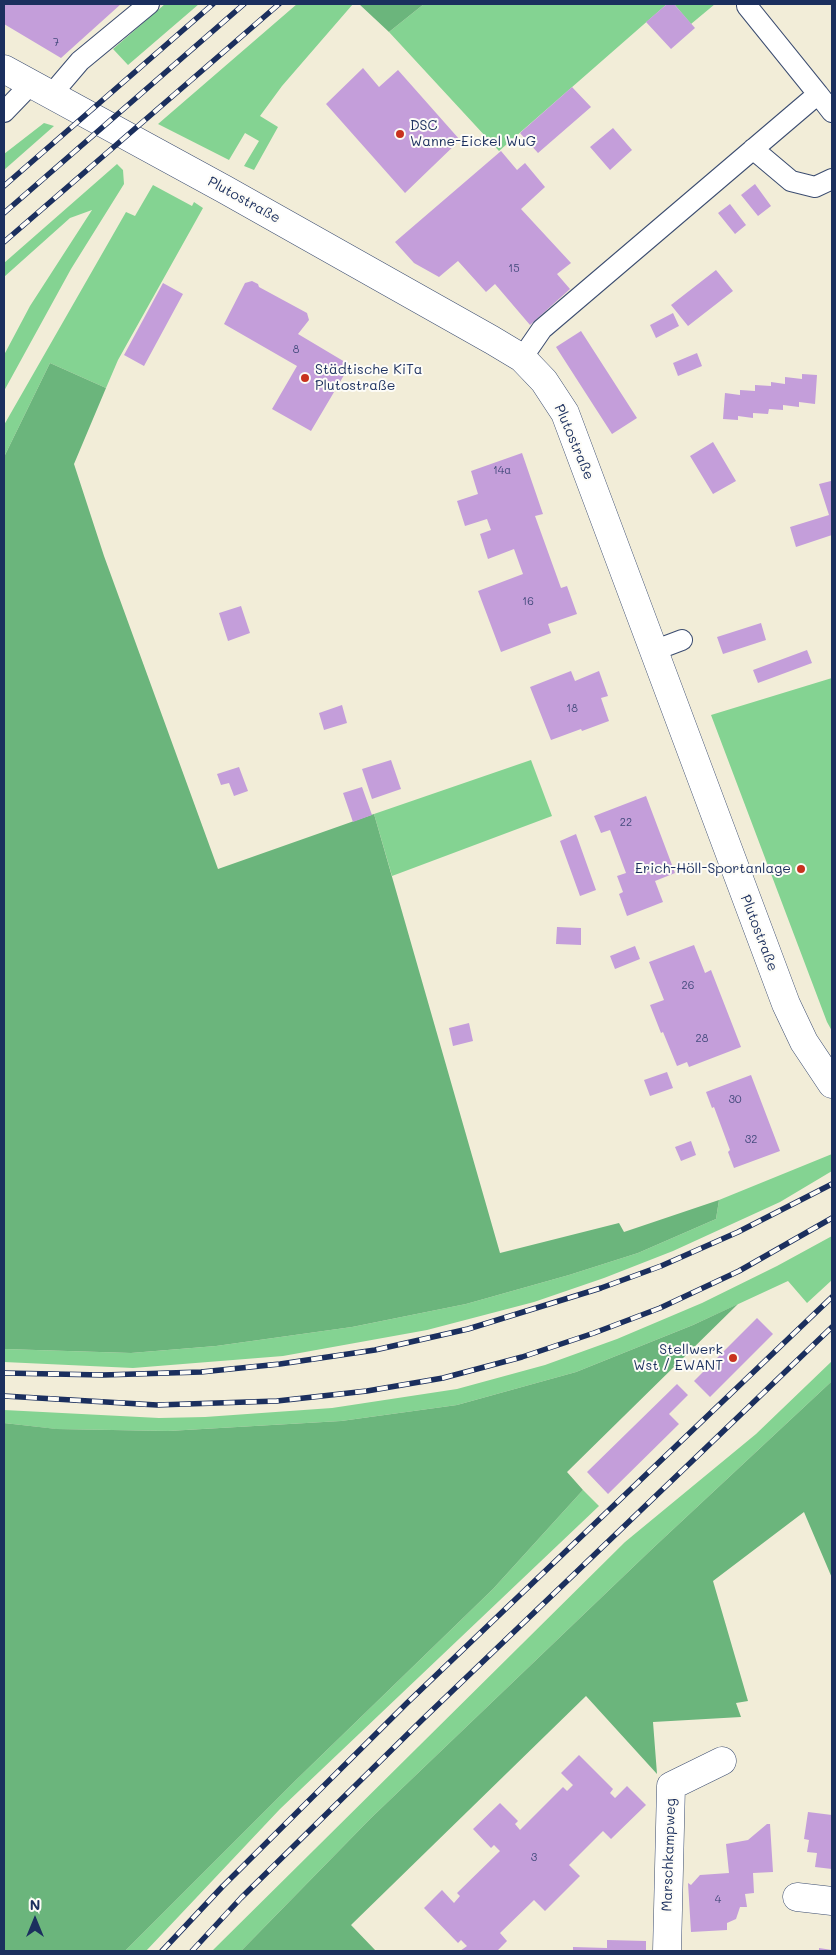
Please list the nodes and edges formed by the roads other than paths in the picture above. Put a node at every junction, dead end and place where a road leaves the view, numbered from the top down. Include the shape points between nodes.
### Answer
1 (149, 4) edge
2 (749, 4) edge
3 (4, 69) edge
4 (41, 90) junction
5 (818, 94) junction
6 (4, 112) edge
7 (832, 112) edge
8 (753, 149) junction
9 (832, 179) edge
10 (522, 358) junction
11 (682, 640) dead end
12 (653, 651) junction
13 (832, 1084) edge
14 (722, 1761) dead end
15 (797, 1897) dead end
16 (832, 1901) edge
17 (667, 1951) edge

1 - 4 lane
2 - 5 lane via 747,6
3 - 4 street, Plutostraße
4 - 6 lane
4 - 10 street, Plutostraße
5 - 7 lane
5 - 8 lane
8 - 9 lane via 791,181 815,187
8 - 10 lane via 542,330
10 - 12 street, Plutostraße via 544,381 565,413
11 - 12 lane
12 - 13 street, Plutostraße via 786,1004 804,1042
14 - 17 street, Marschkampweg via 671,1786
15 - 16 street

